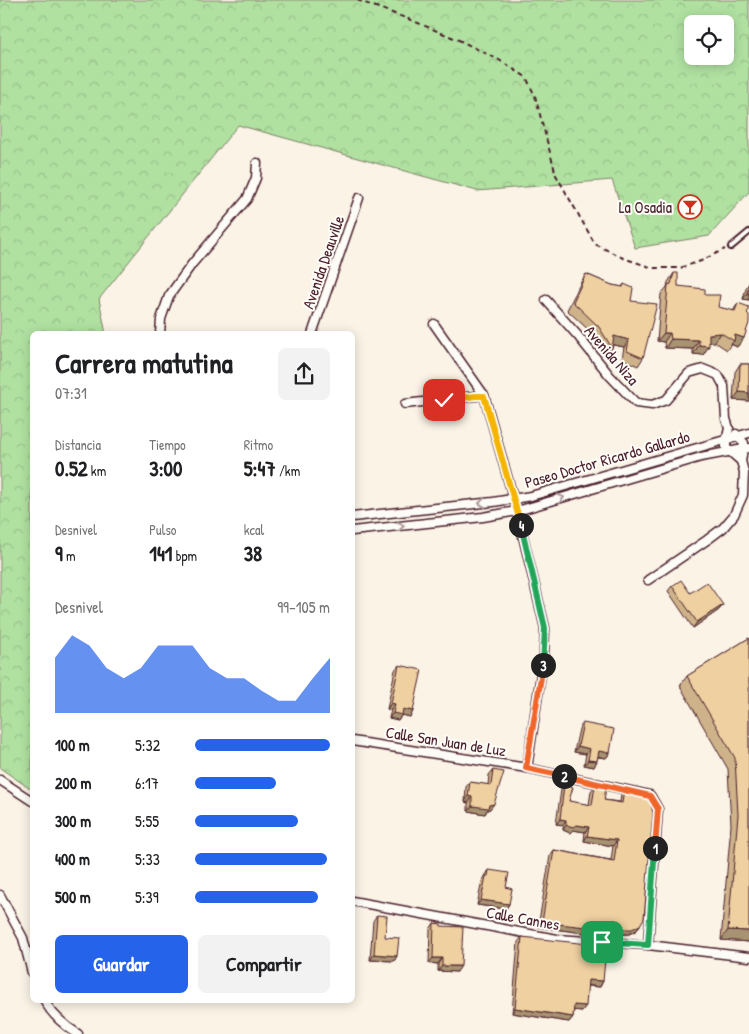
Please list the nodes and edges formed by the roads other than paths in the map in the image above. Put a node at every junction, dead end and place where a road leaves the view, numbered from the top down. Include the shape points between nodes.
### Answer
1 (257, 163) dead end
2 (359, 198) dead end
3 (749, 232) edge
4 (731, 247) road end
5 (546, 300) dead end
6 (434, 324) dead end
7 (160, 331) edge
8 (313, 331) edge
9 (484, 396) junction
10 (405, 404) dead end
11 (729, 428) junction
12 (749, 433) edge
13 (739, 436) junction
14 (726, 440) junction
15 (747, 448) edge
16 (729, 452) junction
17 (740, 460) junction
18 (514, 499) junction
19 (517, 511) junction
20 (355, 517) edge
21 (355, 531) edge
22 (648, 580) dead end
23 (355, 741) edge
24 (526, 768) junction
25 (0, 780) edge
26 (30, 801) edge
27 (0, 894) edge
28 (355, 902) edge
29 (648, 945) junction
30 (749, 957) edge
31 (30, 965) edge
32 (47, 1003) edge
33 (78, 1034) edge

1 - 7 street via 256,178 247,199 169,296
2 - 8 street, Avenida Deauville
3 - 4 lane
5 - 11 street, Avenida Niza via 636,403 652,405 666,400 689,373 703,369 718,375 724,386
6 - 9 street
9 - 10 street
9 - 18 street
11 - 13 street
11 - 14 street, Avenida Niza
12 - 13 street, Paseo Doctor Ricardo Gallardo
13 - 14 street, Paseo Doctor Ricardo Gallardo
13 - 15 street
14 - 16 street, Avenida Niza
14 - 18 street, Paseo Doctor Ricardo Gallardo
15 - 16 street, Paseo Doctor Ricardo Gallardo
15 - 17 street
16 - 17 street
19 -> 16 street, Paseo Doctor Ricardo Gallardo via 700,457
17 - 22 street via 744,472 743,494 734,515 723,528
18 - 19 street
18 -> 20 street, Paseo Doctor Ricardo Gallardo
21 -> 19 street, Paseo Doctor Ricardo Gallardo
19 - 24 street via 545,628 544,654
23 - 24 street, Calle San Juan de Luz
24 - 29 street, Calle San Juan de Luz via 650,796 658,809
25 - 26 street
27 - 31 street via 23,938
28 - 29 street, Calle Cannes via 557,939
29 - 30 street, Calle Cannes
32 - 33 street via 70,1030

